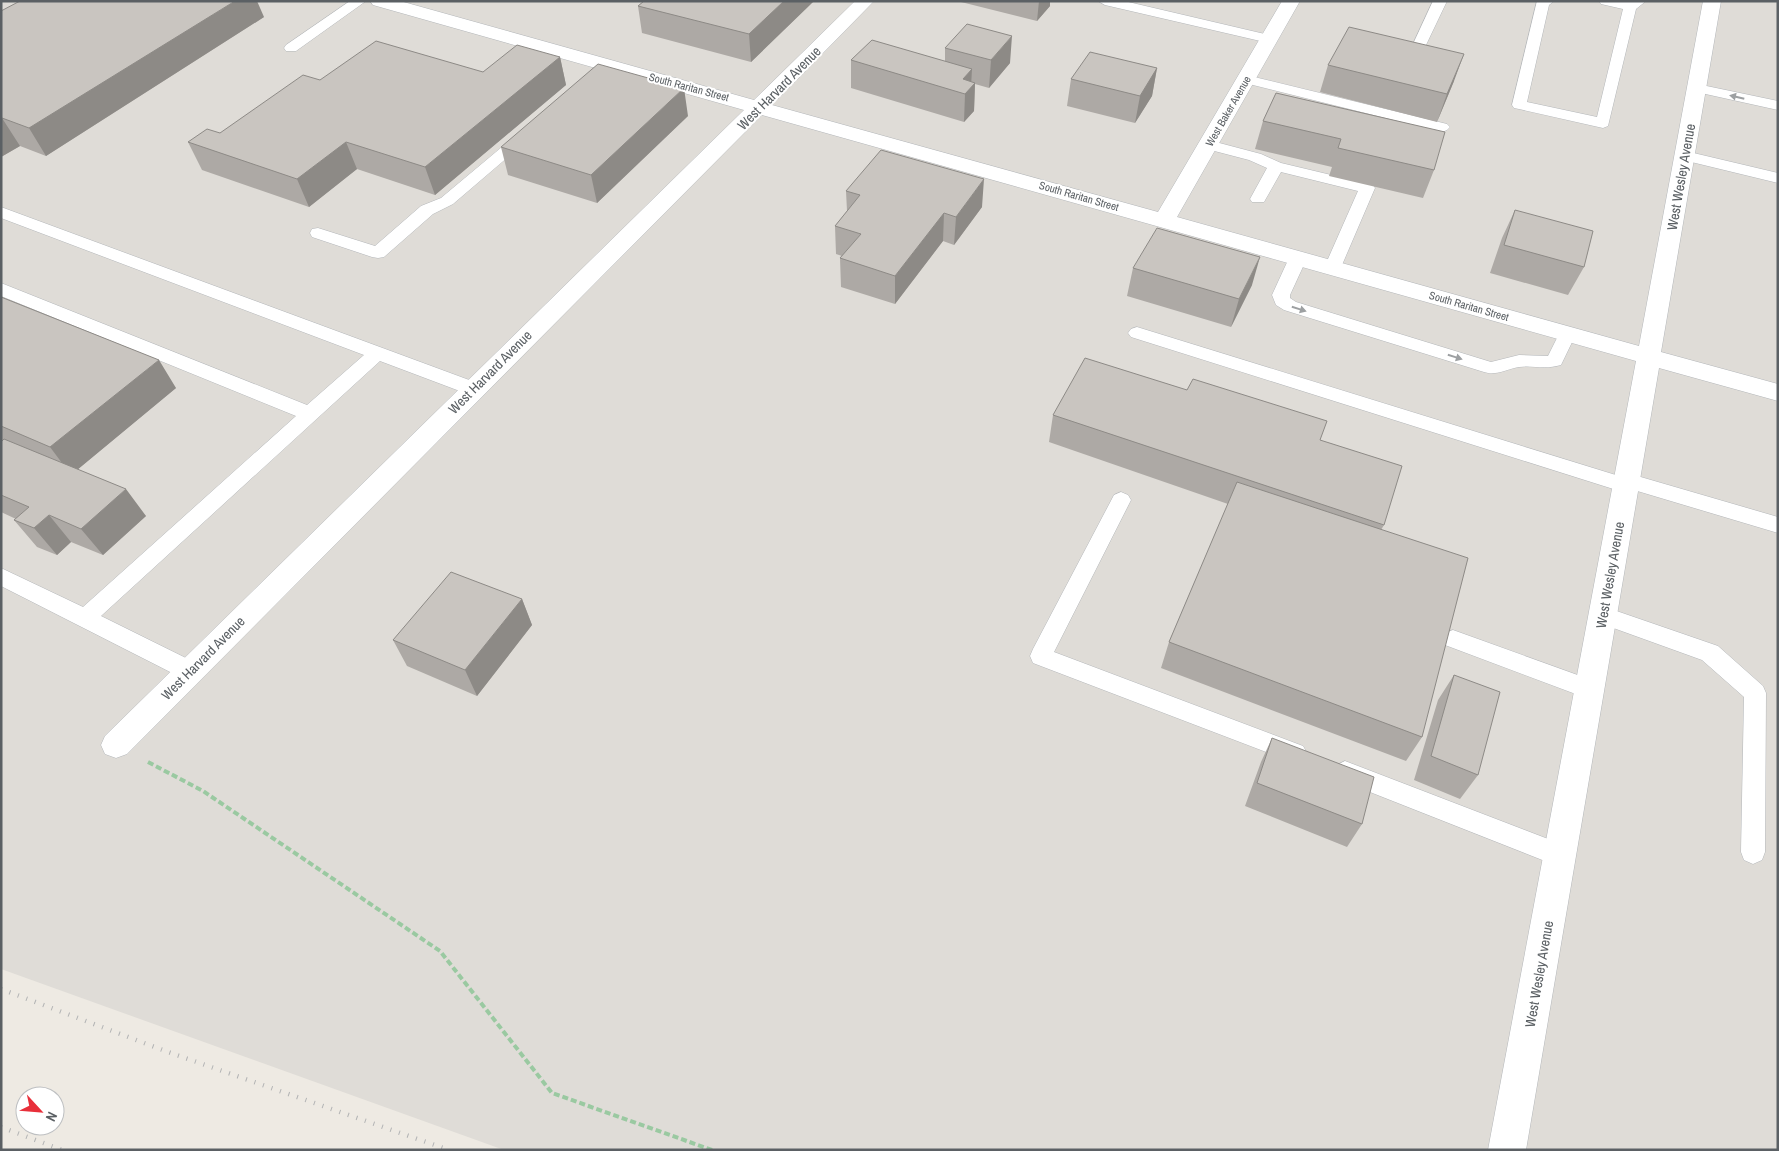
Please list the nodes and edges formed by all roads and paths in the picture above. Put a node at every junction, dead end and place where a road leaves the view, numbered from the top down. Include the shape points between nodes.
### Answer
1 (359, 1) edge
2 (379, 1) edge
3 (866, 1) edge
4 (1106, 1) edge
5 (1291, 1) edge
6 (1440, 1) edge
7 (1606, 1) edge
8 (1541, 2) edge
9 (1709, 2) edge
10 (1635, 4) edge
11 (1269, 39) junction
12 (1421, 42) edge
13 (291, 48) dead end
14 (609, 65) junction
15 (594, 77) edge
16 (1246, 79) junction
17 (1697, 88) junction
18 (1778, 106) edge
19 (760, 107) junction
20 (535, 127) edge
21 (1442, 127) dead end
22 (1208, 145) junction
23 (1685, 156) junction
24 (1276, 166) junction
25 (1778, 178) edge
26 (1258, 199) dead end
27 (1, 212) edge
28 (1164, 221) junction
29 (318, 233) dead end
30 (1298, 258) junction
31 (1333, 268) junction
32 (1, 289) edge
33 (1137, 333) dead end
34 (1567, 334) junction
35 (377, 353) junction
36 (1649, 357) junction
37 (473, 389) junction
38 (1778, 393) edge
39 (310, 414) junction
40 (1626, 483) junction
41 (1121, 500) dead end
42 (1778, 525) edge
43 (1, 576) edge
44 (1602, 615) junction
45 (85, 618) junction
46 (1454, 639) edge
47 (190, 671) junction
48 (1589, 688) junction
49 (116, 745) joint
50 (1753, 852) dead end
51 (1560, 855) junction
52 (712, 1150) edge
53 (1507, 1150) edge

1 - 13 lane
2 - 14 street, South Raritan Street
3 - 19 street, West Harvard Avenue
4 - 11 lane
5 - 11 street, West Baker Avenue
6 - 12 lane
7 - 10 lane
8 - 10 lane via 1519,105 1603,124
9 - 17 street, West Wesley Avenue
11 - 16 street, West Baker Avenue
14 - 15 lane
14 - 19 street, South Raritan Street
16 - 21 lane
16 - 22 street, West Baker Avenue
18 -> 17 lane
17 - 23 street, West Wesley Avenue
19 - 28 street, South Raritan Street
19 - 37 street, West Harvard Avenue
20 - 29 lane via 447,201 427,210 378,253
22 - 24 lane via 1255,156
22 - 28 street, West Baker Avenue
23 - 25 lane
23 - 36 street, West Wesley Avenue
24 - 26 lane
24 - 31 lane via 1367,188
27 - 35 lane
28 - 30 street, South Raritan Street
30 - 31 street, South Raritan Street
30 -> 34 lane via 1281,295 1282,301 1290,306 1491,368 1514,362 1547,364 1555,361
31 - 34 street, South Raritan Street
32 - 39 lane
33 - 40 lane
34 - 36 street, South Raritan Street
35 - 37 lane
35 - 39 lane
36 - 38 street, South Raritan Street
36 - 40 street, West Wesley Avenue
37 - 47 street, West Harvard Avenue
39 - 45 lane
40 - 42 lane
40 - 44 street, West Wesley Avenue
41 - 51 lane via 1041,656
43 - 45 lane
44 - 48 street, West Wesley Avenue
44 - 50 lane via 1710,653 1755,693
45 - 47 lane
46 - 48 lane
47 - 49 street, West Harvard Avenue
48 - 51 street, West Wesley Avenue
49 - 52 path via 203,791 440,950 552,1093
51 - 53 street, West Wesley Avenue

